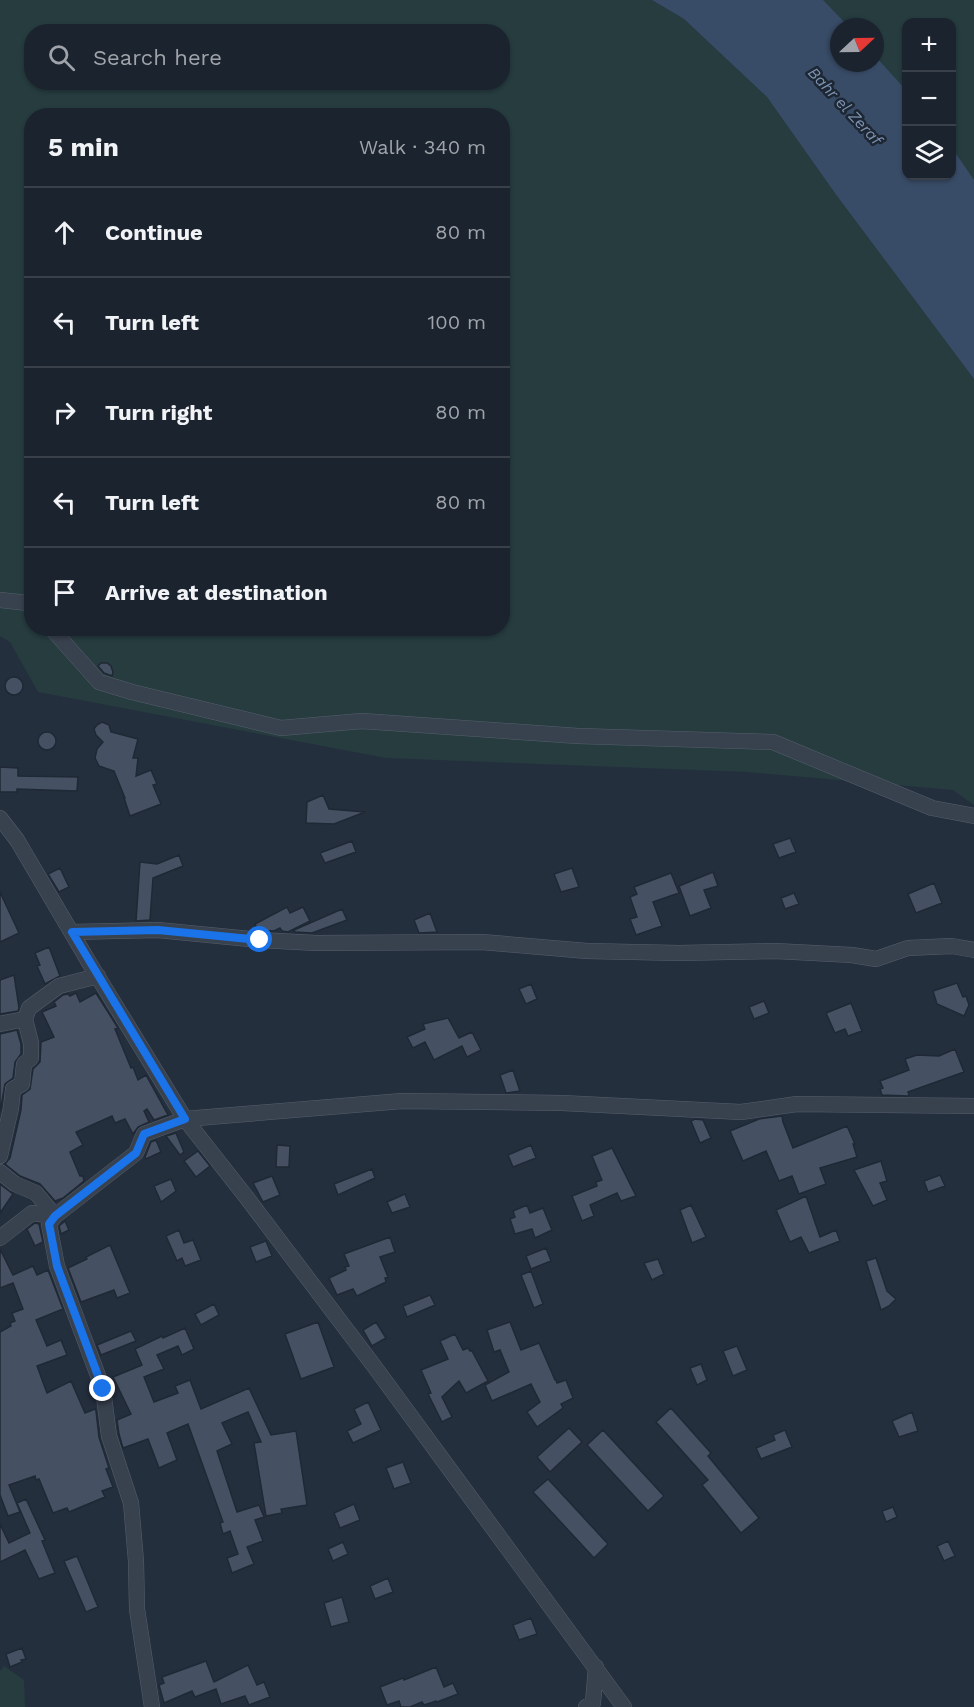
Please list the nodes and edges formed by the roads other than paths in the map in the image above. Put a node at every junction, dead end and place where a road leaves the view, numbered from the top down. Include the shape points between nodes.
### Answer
1 (0, 600) edge
2 (24, 603) edge
3 (58, 636) edge
4 (974, 816) edge
5 (0, 818) edge
6 (72, 932) junction
7 (974, 950) edge
8 (98, 976) junction
9 (25, 1019) junction
10 (0, 1024) edge
11 (974, 1106) edge
12 (185, 1119) junction
13 (0, 1156) edge
14 (0, 1172) edge
15 (55, 1216) junction
16 (0, 1238) edge
17 (596, 1667) junction
18 (152, 1707) edge
19 (586, 1707) edge
20 (624, 1707) edge

1 - 2 street
3 - 4 street via 99,682 281,728 362,721 578,736 773,742 932,808
5 - 6 street
6 - 7 street via 158,930 316,943 482,942 586,951 775,951 876,958 908,948 952,946
6 - 8 street
8 - 9 street via 59,986 29,1008
8 - 12 street
9 - 10 street
9 - 13 street via 31,1058 24,1064 22,1084 13,1089
11 - 12 street via 797,1104 741,1112 562,1102 402,1101
12 - 15 street via 144,1134 136,1153
12 - 17 street via 367,1356
14 - 15 street via 36,1193
15 - 16 street via 32,1213
15 - 18 street via 49,1224 57,1266 103,1389 110,1436 131,1503 137,1609
17 - 19 street via 593,1703
17 - 20 street

